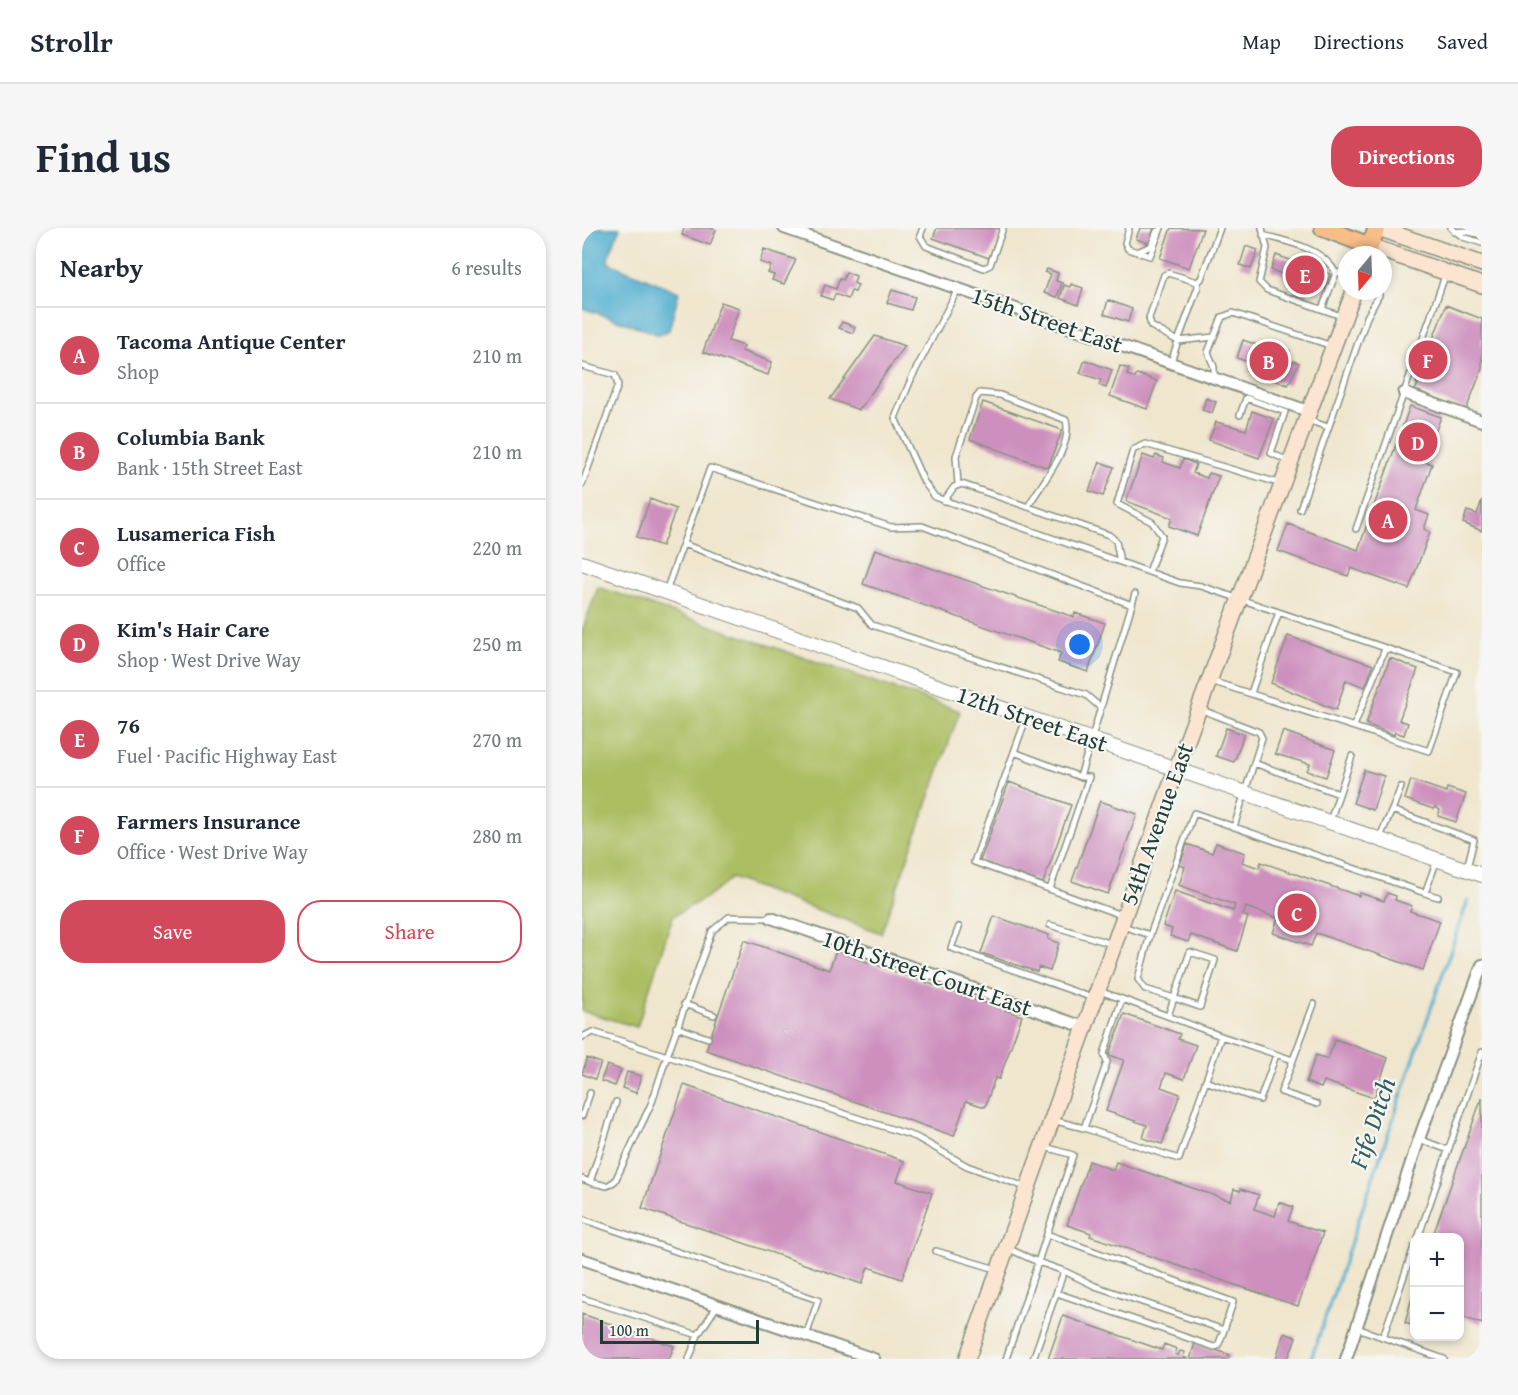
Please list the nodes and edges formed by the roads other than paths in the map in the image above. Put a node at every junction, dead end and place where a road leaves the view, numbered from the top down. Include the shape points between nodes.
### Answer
1 (784, 228) edge
2 (923, 228) edge
3 (1003, 228) edge
4 (1129, 228) edge
5 (1159, 228) edge
6 (1220, 228) edge
7 (1262, 228) edge
8 (1323, 228) edge
9 (1377, 228) edge
10 (1453, 230) edge
11 (1263, 235) junction
12 (1482, 236) edge
13 (1482, 243) edge
14 (1360, 246) edge
15 (1370, 246) edge
16 (1392, 257) edge
17 (1482, 264) edge
18 (1336, 273) joint
19 (1446, 273) junction
20 (1197, 282) junction
21 (1482, 285) edge
22 (958, 289) junction
23 (1351, 300) edge
24 (1376, 300) edge
25 (1322, 309) junction
26 (1345, 317) junction
27 (1214, 337) junction
28 (1178, 341) junction
29 (1334, 347) junction
30 (1170, 363) junction
31 (582, 366) edge
32 (1214, 378) junction
33 (1404, 393) junction
34 (1247, 394) junction
35 (1240, 415) dead end
36 (1309, 416) junction
37 (1482, 421) edge
38 (1328, 428) junction
39 (1291, 463) junction
40 (958, 484) junction
41 (582, 485) edge
42 (1283, 485) junction
43 (944, 501) junction
44 (1029, 506) junction
45 (1300, 509) dead end
46 (1356, 529) dead end
47 (683, 544) junction
48 (1120, 562) junction
49 (582, 563) edge
50 (1149, 572) junction
51 (665, 592) junction
52 (1135, 594) dead end
53 (1240, 599) junction
54 (1132, 605) junction
55 (1279, 612) junction
56 (1385, 648) junction
57 (1210, 680) junction
58 (1251, 693) junction
59 (1100, 707) junction
60 (1199, 709) junction
61 (1027, 718) junction
62 (1354, 726) junction
63 (1092, 740) junction
64 (1014, 752) junction
65 (1352, 756) dead end
66 (1254, 763) junction
67 (1176, 770) junction
68 (1080, 777) junction
69 (1401, 787) dead end
70 (1244, 794) junction
71 (1339, 794) junction
72 (1392, 810) junction
73 (1329, 823) junction
74 (1234, 826) junction
75 (1378, 840) junction
76 (1437, 860) junction
77 (1466, 870) junction
78 (1482, 875) edge
79 (1050, 889) junction
80 (1425, 892) junction
81 (1438, 897) dead end
82 (771, 918) joint
83 (1122, 920) junction
84 (1050, 925) dead end
85 (958, 927) dead end
86 (1150, 935) junction
87 (1113, 945) junction
88 (1482, 965) edge
89 (1095, 994) junction
90 (1174, 998) junction
91 (1122, 999) junction
92 (684, 1004) junction
93 (1314, 1004) dead end
94 (714, 1015) dead end
95 (1168, 1016) junction
96 (676, 1027) junction
97 (1084, 1027) junction
98 (1221, 1036) junction
99 (582, 1038) edge
100 (708, 1038) dead end
101 (1482, 1052) edge
102 (1276, 1054) junction
103 (667, 1056) junction
104 (1293, 1060) junction
105 (1205, 1081) junction
106 (591, 1093) dead end
107 (616, 1102) dead end
108 (1317, 1104) dead end
109 (582, 1116) edge
110 (1051, 1120) junction
111 (1083, 1128) junction
112 (1419, 1139) junction
113 (1042, 1146) junction
114 (1448, 1149) junction
115 (582, 1179) edge
116 (590, 1182) junction
117 (1027, 1188) junction
118 (582, 1219) edge
119 (1420, 1233) edge
120 (1047, 1234) junction
121 (1006, 1247) junction
122 (936, 1251) dead end
123 (582, 1259) edge
124 (1410, 1259) edge
125 (1038, 1262) junction
126 (998, 1270) junction
127 (1065, 1271) junction
128 (1057, 1293) junction
129 (582, 1298) edge
130 (717, 1306) junction
131 (1355, 1327) junction
132 (1224, 1330) junction
133 (698, 1335) junction
134 (806, 1336) junction
135 (1383, 1337) junction
136 (689, 1359) edge
137 (874, 1359) edge
138 (967, 1359) edge
139 (1006, 1359) edge
140 (1033, 1359) edge
141 (1346, 1359) edge
142 (1444, 1359) edge

1 - 22 street, 15th Street East
2 - 3 lane via 920,236 926,246 984,268 990,265
4 - 5 lane via 1125,243 1135,253 1151,246
6 - 20 lane via 1202,279
7 - 11 lane
8 - 14 main road
9 - 15 main road
9 - 17 main road
10 - 12 lane
10 - 13 lane
11 - 18 lane via 1315,251 1328,259
11 - 25 lane via 1267,248 1259,282 1267,290
16 - 19 main road
18 - 25 lane
19 - 21 main road
19 - 33 lane
20 - 28 lane
20 - 28 lane via 1164,275 1149,318 1151,326
22 - 30 street, 15th Street East
22 - 43 lane via 895,418 924,482 935,497
23 - 26 main road, 54th Avenue East
24 - 38 lane
25 - 26 lane
26 - 29 main road, 54th Avenue East
27 - 28 lane
27 - 29 lane via 1222,317 1233,313
27 - 32 lane via 1208,352
28 - 30 lane
29 - 36 main road, 54th Avenue East
30 - 32 street, 15th Street East
31 - 41 lane via 615,375 618,385
32 - 34 street, 15th Street East
33 - 37 street
33 - 46 lane
34 - 35 lane
34 - 36 street, 15th Street East
34 - 39 lane via 1286,412 1271,453
36 - 38 lane
36 - 39 main road, 54th Avenue East
38 - 45 lane
39 - 42 main road, 54th Avenue East
40 - 43 lane
40 - 44 lane
40 - 44 lane via 956,456 976,398 980,393 1000,395 1066,420 1068,428 1058,456
42 - 50 lane via 1145,444 1133,450 1117,504 1152,522 1162,536
42 - 53 main road, 54th Avenue East
43 - 48 lane
44 - 48 lane via 1109,535 1116,541
47 - 51 lane
47 - 54 lane via 711,468 891,527 922,526
47 - 59 lane via 858,608 872,625 1086,695
48 - 50 lane
49 - 51 street, 12th Street East
50 - 53 lane
51 - 61 street, 12th Street East
52 - 54 lane
53 - 55 lane
53 - 57 main road, 54th Avenue East
54 - 59 lane
55 - 56 lane
55 - 58 lane
56 - 62 lane
56 - 62 lane via 1457,672 1429,751
57 - 58 lane
57 - 60 main road, 54th Avenue East
58 - 62 lane
59 - 63 lane
60 - 66 lane via 1259,732 1262,738
60 - 67 main road, 54th Avenue East
61 - 63 street, 12th Street East
61 - 64 lane
63 - 67 street, 12th Street East
63 - 68 lane
64 - 68 lane
64 - 79 lane via 974,862
65 - 71 lane
66 - 70 lane
66 - 71 lane
67 - 70 street, 12th Street East
67 - 83 main road, 54th Avenue East
68 - 79 lane via 1089,777
69 - 72 lane
70 - 73 street, 12th Street East
70 - 74 lane
71 - 73 lane
72 - 75 lane
72 - 77 lane via 1474,840
73 - 75 street, 12th Street East
74 - 80 lane
74 - 86 lane via 1194,813
75 - 76 street, 12th Street East
76 - 77 street, 12th Street East
76 - 80 lane
77 - 78 street, 12th Street East
79 - 83 lane
80 - 81 lane
82 - 92 lane via 729,917 712,931
82 - 97 street, 10th Street Court East
83 - 86 lane
83 - 87 main road, 54th Avenue East
84 - 87 lane
85 - 89 lane via 951,948
86 - 90 lane via 1138,979 1145,989
87 - 89 main road, 54th Avenue East
88 - 112 street
89 - 91 lane
89 - 97 main road, 54th Avenue East
90 - 90 lane via 1190,952 1215,960 1200,1007
90 - 95 lane
91 - 95 lane
91 - 111 lane via 1104,1054 1107,1062
92 - 94 lane
92 - 96 lane
93 - 104 lane
95 - 98 lane
96 - 100 lane
96 - 103 lane
97 - 110 main road, 54th Avenue East
98 - 102 lane
98 - 105 lane
99 - 103 lane via 593,1032
101 - 114 lane
102 - 104 lane
102 - 105 lane via 1260,1100
103 - 116 lane via 652,1102 615,1181 607,1186
103 - 117 lane via 916,1137 967,1166
104 - 108 lane via 1281,1092
105 - 111 lane via 1179,1159
106 - 109 lane
107 - 116 lane
110 - 111 lane
110 - 113 main road, 54th Avenue East
112 - 114 lane
112 - 131 street
113 - 117 main road, 54th Avenue East
113 - 120 lane via 1073,1155
114 - 119 lane
115 - 116 lane
117 - 121 main road, 54th Avenue East
118 - 134 lane via 818,1300
120 - 125 lane
120 - 132 lane via 1233,1302
121 - 125 lane
121 - 126 main road, 54th Avenue East
122 - 126 lane
123 - 130 street
124 - 135 lane
125 - 127 lane
125 - 139 lane
126 - 138 main road, 54th Avenue East
127 - 128 lane
127 - 132 lane via 1095,1286
128 - 132 lane via 1214,1347
128 - 140 lane
129 - 133 lane
130 - 133 lane
130 - 134 street
131 - 135 lane
131 - 141 street
133 - 136 lane
134 - 137 street
135 - 142 lane

